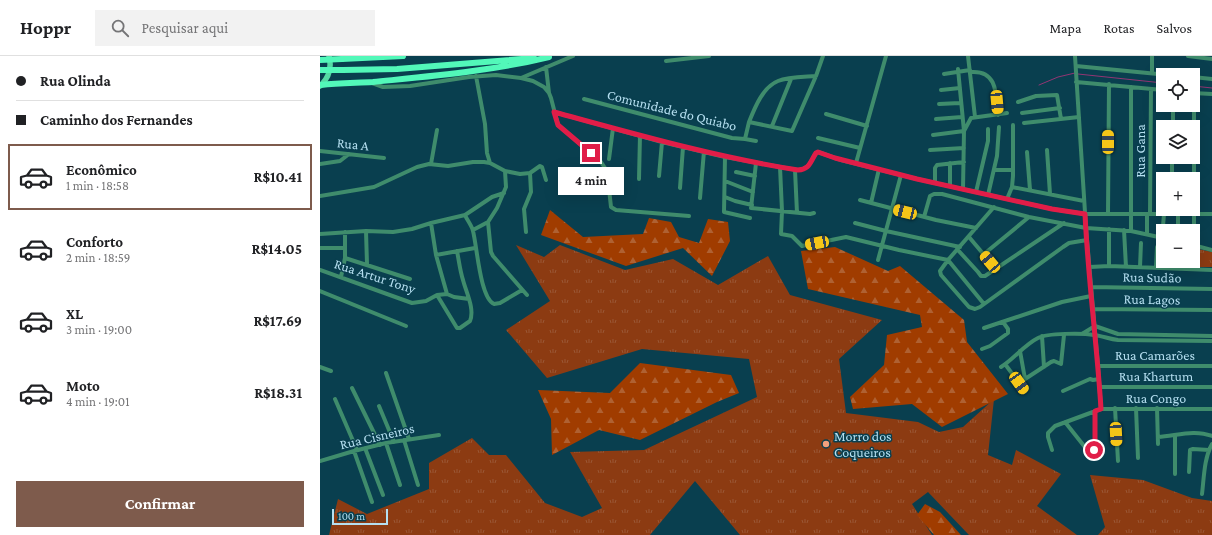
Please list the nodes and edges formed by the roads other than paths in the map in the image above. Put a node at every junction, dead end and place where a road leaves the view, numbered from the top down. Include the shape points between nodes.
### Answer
1 (329, 56) edge
2 (403, 56) edge
3 (552, 56) edge
4 (573, 56) edge
5 (710, 56) edge
6 (823, 56) edge
7 (886, 56) edge
8 (968, 56) edge
9 (1075, 56) edge
10 (1152, 56) edge
11 (1190, 56) edge
12 (1212, 59) edge
13 (320, 60) edge
14 (666, 61) dead end
15 (494, 67) junction
16 (546, 67) junction
17 (320, 70) edge
18 (958, 70) junction
19 (970, 71) junction
20 (1076, 71) junction
21 (944, 74) dead end
22 (1152, 74) junction
23 (1156, 74) edge
24 (496, 75) junction
25 (476, 76) junction
26 (816, 76) junction
27 (521, 78) junction
28 (1200, 78) edge
29 (791, 79) junction
30 (1212, 79) edge
31 (371, 82) junction
32 (1076, 82) junction
33 (1109, 84) junction
34 (321, 86) edge
35 (1132, 87) junction
36 (960, 88) junction
37 (1151, 89) junction
38 (1156, 89) edge
39 (941, 90) dead end
40 (549, 93) junction
41 (1200, 93) edge
42 (1212, 94) edge
43 (584, 98) dead end
44 (1018, 102) dead end
45 (960, 103) junction
46 (939, 104) dead end
47 (1060, 108) junction
48 (554, 112) junction
49 (1194, 112) edge
50 (1007, 113) dead end
51 (1022, 113) dead end
52 (826, 114) dead end
53 (998, 115) junction
54 (962, 117) junction
55 (974, 117) junction
56 (1079, 117) junction
57 (936, 119) dead end
58 (1061, 119) junction
59 (1024, 123) dead end
60 (749, 124) junction
61 (1013, 125) dead end
62 (772, 126) junction
63 (867, 126) junction
64 (999, 127) dead end
65 (613, 128) junction
66 (988, 129) dead end
67 (437, 130) dead end
68 (964, 131) junction
69 (640, 135) junction
70 (933, 135) dead end
71 (745, 138) junction
72 (818, 138) dead end
73 (756, 141) dead end
74 (662, 142) junction
75 (683, 147) junction
76 (860, 148) junction
77 (964, 148) junction
78 (930, 150) dead end
79 (1047, 150) dead end
80 (320, 151) edge
81 (704, 151) junction
82 (1027, 152) dead end
83 (349, 154) junction
84 (725, 157) junction
85 (384, 158) dead end
86 (609, 159) dead end
87 (756, 162) junction
88 (964, 162) junction
89 (490, 163) junction
90 (856, 163) junction
91 (950, 163) junction
92 (320, 164) edge
93 (431, 164) junction
94 (780, 167) junction
95 (879, 169) junction
96 (795, 170) junction
97 (994, 170) junction
98 (1013, 170) junction
99 (505, 172) junction
100 (530, 172) junction
101 (736, 172) dead end
102 (1194, 172) edge
103 (901, 175) junction
104 (659, 176) dead end
105 (755, 176) junction
106 (639, 179) dead end
107 (546, 180) dead end
108 (725, 181) junction
109 (935, 182) junction
110 (950, 186) junction
111 (1012, 186) junction
112 (680, 188) dead end
113 (964, 189) junction
114 (1030, 190) junction
115 (753, 192) junction
116 (976, 192) junction
117 (504, 193) junction
118 (1050, 194) junction
119 (988, 195) junction
120 (320, 196) edge
121 (725, 197) junction
122 (700, 198) dead end
123 (962, 199) junction
124 (1007, 199) junction
125 (860, 200) dead end
126 (1084, 201) junction
127 (871, 203) junction
128 (752, 205) junction
129 (994, 207) junction
130 (892, 209) junction
131 (782, 211) junction
132 (797, 213) junction
133 (814, 213) dead end
134 (1085, 214) junction
135 (1108, 214) junction
136 (1130, 214) junction
137 (1148, 214) junction
138 (1156, 214) edge
139 (1200, 214) edge
140 (1212, 214) edge
141 (465, 215) junction
142 (689, 216) dead end
143 (1029, 216) junction
144 (924, 217) junction
145 (750, 218) dead end
146 (488, 222) junction
147 (431, 223) junction
148 (855, 223) dead end
149 (1064, 223) junction
150 (976, 228) junction
151 (1086, 228) junction
152 (1109, 229) junction
153 (473, 230) junction
154 (1124, 230) junction
155 (366, 231) junction
156 (886, 231) junction
157 (1131, 231) junction
158 (345, 232) junction
159 (526, 232) dead end
160 (320, 234) edge
161 (1147, 234) junction
162 (1156, 236) edge
163 (969, 237) junction
164 (1087, 240) junction
165 (1141, 243) dead end
166 (882, 246) junction
167 (1200, 247) edge
168 (320, 248) edge
169 (345, 248) junction
170 (475, 248) junction
171 (959, 248) junction
172 (1212, 250) edge
173 (457, 251) junction
174 (984, 254) junction
175 (436, 255) junction
176 (345, 258) junction
177 (878, 260) dead end
178 (948, 260) junction
179 (367, 264) junction
180 (1109, 266) junction
181 (1090, 267) junction
182 (1126, 267) junction
183 (1140, 267) junction
184 (1156, 267) edge
185 (1172, 268) edge
186 (996, 269) junction
187 (320, 270) edge
188 (1212, 270) edge
189 (341, 277) junction
190 (410, 279) dead end
191 (1091, 287) junction
192 (1212, 289) edge
193 (522, 290) junction
194 (320, 291) edge
195 (447, 294) junction
196 (437, 295) junction
197 (527, 295) dead end
198 (1092, 296) junction
199 (469, 299) junction
200 (984, 304) junction
201 (1092, 309) junction
202 (1212, 310) edge
203 (1003, 322) junction
204 (406, 326) dead end
205 (1095, 326) junction
206 (984, 328) dead end
207 (1082, 334) junction
208 (1064, 335) junction
209 (1095, 335) junction
210 (1042, 336) junction
211 (1212, 336) edge
212 (1212, 341) edge
213 (982, 349) dead end
214 (1020, 351) junction
215 (1098, 366) junction
216 (1212, 366) edge
217 (320, 367) edge
218 (1044, 367) junction
219 (332, 371) dead end
220 (386, 373) dead end
221 (1025, 379) junction
222 (1099, 379) junction
223 (1019, 383) junction
224 (1100, 387) junction
225 (1212, 387) edge
226 (352, 388) dead end
227 (1025, 391) dead end
228 (1063, 391) dead end
229 (334, 400) dead end
230 (379, 406) dead end
231 (1114, 408) junction
232 (1136, 408) junction
233 (1157, 408) junction
234 (1101, 409) junction
235 (1212, 409) edge
236 (1095, 411) junction
237 (1065, 422) junction
238 (439, 435) dead end
239 (1176, 436) junction
240 (1212, 436) edge
241 (1158, 437) junction
242 (409, 439) junction
243 (404, 440) junction
244 (394, 442) junction
245 (386, 443) junction
246 (1158, 444) dead end
247 (1212, 444) edge
248 (380, 445) junction
249 (365, 448) junction
250 (355, 450) junction
251 (1052, 450) dead end
252 (1209, 450) junction
253 (1138, 458) dead end
254 (320, 461) edge
255 (1118, 461) dead end
256 (1189, 472) dead end
257 (1175, 474) dead end
258 (400, 485) dead end
259 (418, 485) dead end
260 (1202, 494) dead end
261 (383, 495) dead end
262 (372, 502) dead end

1 - 34 main road via 330,71
2 - 13 highway, bridge
3 - 15 highway via 522,64
3 - 17 highway, bridge via 397,68
4 - 16 street
5 - 14 street
6 - 26 street
7 - 63 street
8 - 19 street
9 - 20 street
10 - 22 street
11 - 12 street
15 - 24 street
15 - 31 highway
16 - 27 street
16 - 40 street
18 - 19 street
18 - 21 street
18 - 36 street
19 - 53 street via 987,75 992,81
19 - 55 street
20 - 22 street
20 - 32 street
22 - 23 street
24 - 25 street
24 - 27 street
25 - 31 street via 410,86 384,87
25 - 89 street
26 - 29 street
26 - 62 street via 794,128 790,132
27 - 40 street via 538,84
28 - 30 street
29 - 60 street via 780,80 769,87 756,105
29 - 62 street
31 - 34 highway
32 - 33 street
32 - 56 street
33 - 35 street
33 - 135 street
35 - 37 street
35 - 136 street
36 - 39 street
36 - 45 street
37 - 38 street
37 - 137 street, Rua Gana
40 - 48 street
41 - 42 street
43 - 71 street, Comunidade do Quiabo via 726,136
44 - 47 street via 1036,96 1056,94
45 - 46 street
45 - 54 street
47 - 51 street
47 - 58 street
48 - 65 street
48 - 142 street via 558,125 604,164 611,207 616,210
49 - 102 street
50 - 53 street
52 - 63 street
53 - 55 street
54 - 57 street
54 - 68 street
55 - 68 street via 968,121
56 - 58 street
56 - 126 street
58 - 59 street
60 - 62 street
60 - 71 street
61 - 98 street
63 - 76 street
64 - 97 street
65 - 69 street
65 - 86 street
66 - 116 street via 988,141
67 - 93 street
68 - 70 street
68 - 77 street
69 - 74 street
69 - 106 street
71 - 73 street, Comunidade do Quiabo
72 - 76 street
74 - 75 street
74 - 104 street
75 - 81 street
75 - 112 street
76 - 90 street
77 - 78 street
77 - 88 street
79 - 118 street
80 - 83 street, Rua A
81 - 84 street
81 - 122 street
82 - 114 street
83 - 85 street, Rua A
83 - 92 street via 340,161
84 - 87 street
84 - 108 street
87 - 94 street
87 - 105 street
88 - 91 street
88 - 113 street
89 - 93 street via 474,162 448,166
89 - 99 street
90 - 95 street
90 - 96 street via 818,152 804,170
91 - 109 street via 937,165
91 - 110 street
93 - 120 street via 423,165 374,187
94 - 96 street
94 - 131 street
95 - 103 street
95 - 127 street
96 - 132 street
97 - 98 street
97 - 119 street
98 - 111 street
99 - 100 street
99 - 117 street
100 - 107 street via 541,166
100 - 159 street via 531,192 524,209
101 - 105 street
103 - 109 street
103 - 130 street
105 - 115 street
108 - 115 street
108 - 121 street
109 - 110 street
110 - 113 street
111 - 114 street
111 - 124 street
113 - 116 street
113 - 123 street
114 - 118 street
115 - 128 street
116 - 119 street
117 - 141 street via 492,197
117 - 146 street
118 - 126 street
119 - 124 street
121 - 128 street
121 - 145 street via 724,212
123 - 129 street
123 - 144 street via 934,194 929,198
124 - 134 street
125 - 127 street
126 - 134 street
127 - 130 street
128 - 131 street via 751,208
129 - 143 street
129 - 150 street
130 - 144 street
130 - 156 street
131 - 132 street
131 - 166 street via 781,234 792,236 802,246 846,237
132 - 133 street
134 - 135 street
134 - 151 street
135 - 136 street
136 - 137 street
136 - 157 street
137 - 138 street
137 - 161 street, Rua Gana
139 - 140 street
141 - 147 street
141 - 153 street
143 - 149 street
143 - 174 street
144 - 150 street
146 - 153 street
146 - 193 street via 493,256
147 - 155 street via 402,232
147 - 175 street
148 - 156 street
149 - 151 street
149 - 186 street
150 - 163 street
151 - 152 street
151 - 164 street
152 - 154 street
152 - 180 street
153 - 170 street
154 - 157 street
154 - 182 street
155 - 158 street
155 - 179 street
156 - 166 street
156 - 171 street
157 - 161 street
158 - 160 street
158 - 169 street
161 - 162 street
163 - 171 street
163 - 174 street
164 - 181 street
164 - 200 street via 1069,243
165 - 183 street
166 - 177 street
166 - 178 street
167 - 172 street
168 - 169 street
169 - 176 street
170 - 173 street
170 - 193 street via 490,302 500,303
171 - 178 street
171 - 186 street via 981,276
173 - 175 street
173 - 199 street
174 - 186 street
175 - 195 street
176 - 179 street
176 - 189 street
178 - 200 street
178 - 200 street via 940,271 944,278 969,307 976,309
179 - 190 street
180 - 181 street
180 - 182 street
181 - 191 street
182 - 183 street
183 - 184 street
185 - 188 street
187 - 189 street, Rua Artur Tony
189 - 196 street, Rua Artur Tony via 412,303 426,301
191 - 192 street, Rua Sudão
191 - 198 street
193 - 197 street
194 - 204 street
195 - 196 street, Rua Artur Tony
195 - 199 street, Rua Artur Tony
196 - 199 street via 457,328 472,318
198 - 201 street
198 - 203 street via 1062,302
201 - 202 street, Rua Lagos
201 - 205 street
203 - 206 street
203 - 213 street via 1008,333
205 - 207 street
205 - 209 street
205 - 211 street via 1118,334
207 - 208 street
207 - 209 street
208 - 210 street
208 - 218 street via 1061,364 1053,361
209 - 212 street via 1118,340
209 - 215 street
210 - 214 street
210 - 218 street
214 - 221 street
214 - 223 street via 1003,365
215 - 216 street, Rua Camarões
215 - 222 street
217 - 219 street
218 - 221 street
220 - 242 street
221 - 223 street
222 - 224 street
222 - 228 street via 1090,379
223 - 227 street
224 - 225 street, Rua Khartum
224 - 234 street
226 - 248 street
229 - 250 street
230 - 244 street
231 - 232 street, Rua Congo
231 - 234 street, Rua Congo
231 - 255 street
232 - 233 street, Rua Congo
232 - 253 street
233 - 235 street, Rua Congo
233 - 241 street
234 - 236 street, Rua Congo
236 - 237 street, Rua Congo
236 - 237 street via 1095,447 1092,451 1083,446
237 - 251 street, Rua Congo via 1055,426 1048,433
238 - 242 street, Rua Cisneiros
239 - 240 street via 1193,432
239 - 241 street
239 - 257 street
241 - 246 street
242 - 243 street, Rua Cisneiros
243 - 244 street, Rua Cisneiros
243 - 259 street
244 - 245 street, Rua Cisneiros
245 - 248 street, Rua Cisneiros
245 - 258 street
247 - 252 street
248 - 249 street, Rua Cisneiros
249 - 250 street, Rua Cisneiros
249 - 261 street
250 - 254 street, Rua Cisneiros
250 - 262 street
252 - 256 street via 1190,450
252 - 260 street

